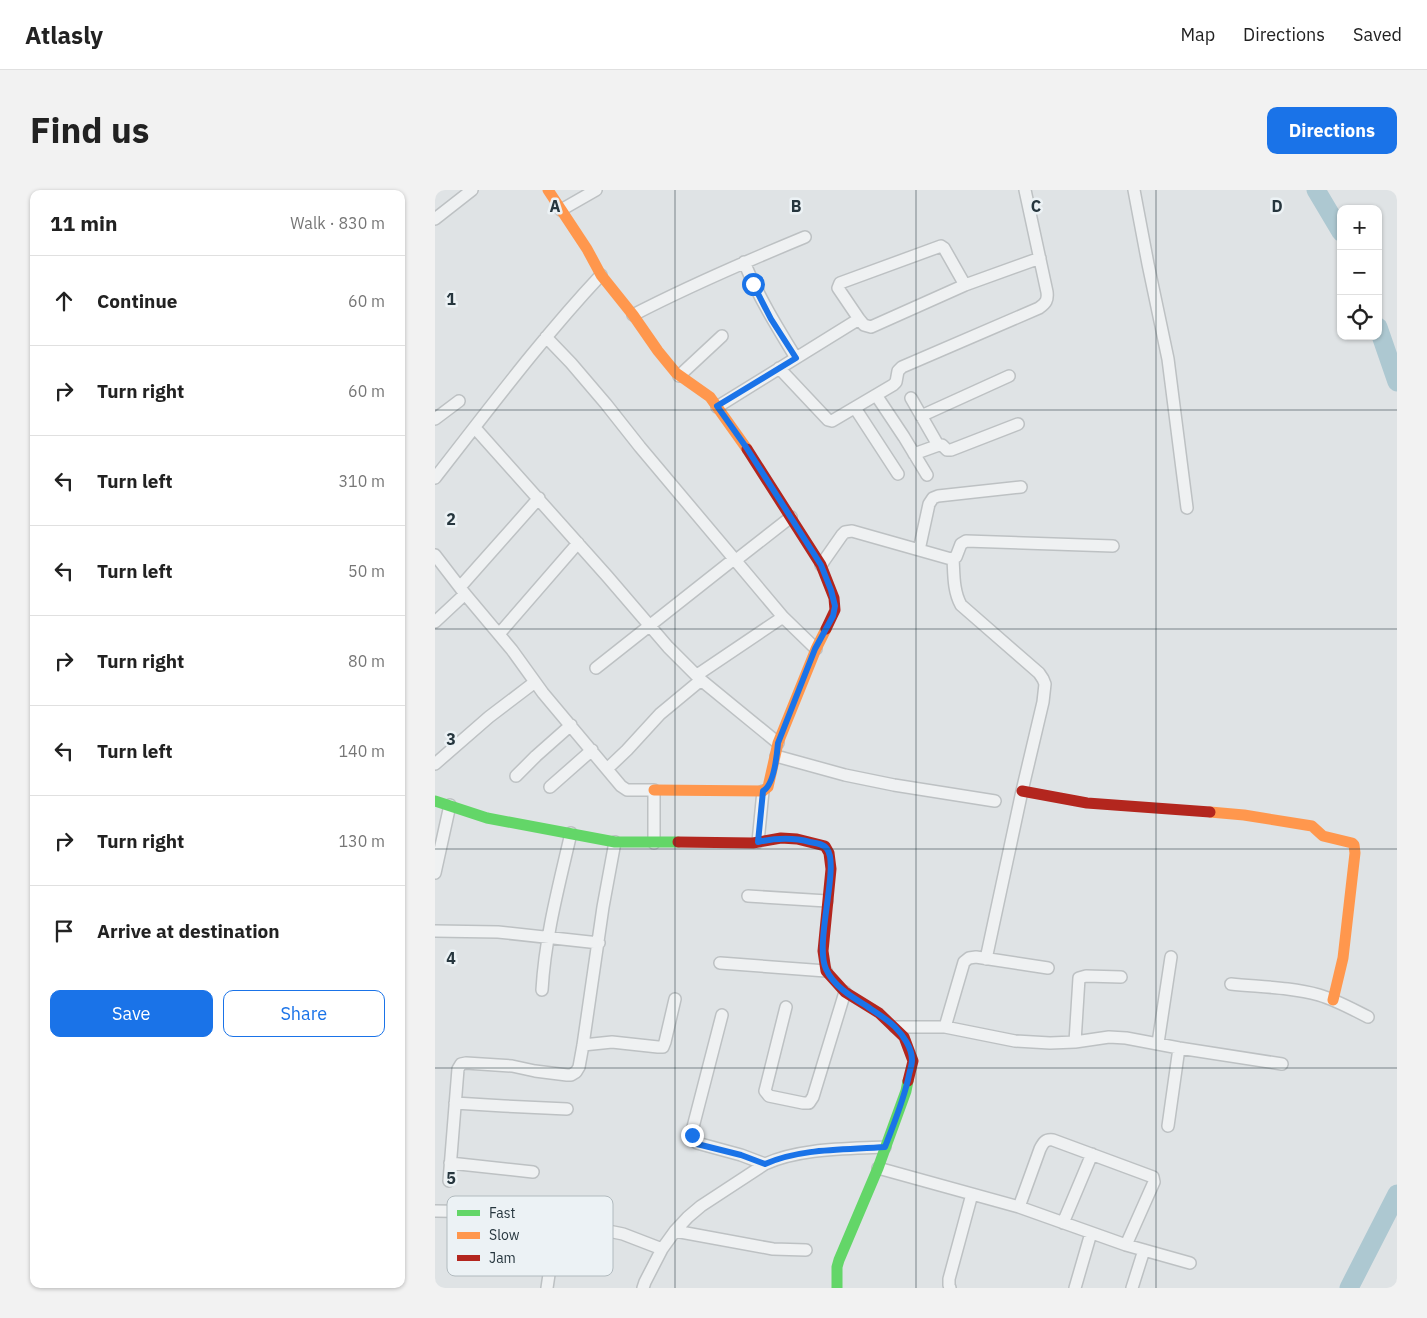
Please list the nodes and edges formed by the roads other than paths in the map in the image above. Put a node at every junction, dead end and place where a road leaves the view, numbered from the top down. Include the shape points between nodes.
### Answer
1 (472, 190) edge
2 (548, 190) edge
3 (596, 190) edge
4 (1025, 190) edge
5 (1134, 190) edge
6 (561, 210) junction
7 (435, 219) edge
8 (805, 237) dead end
9 (1040, 258) junction
10 (744, 262) junction
11 (601, 275) junction
12 (965, 285) junction
13 (633, 315) junction
14 (859, 319) junction
15 (723, 336) dead end
16 (546, 337) junction
17 (796, 358) junction
18 (779, 368) junction
19 (679, 376) junction
20 (1009, 376) dead end
21 (876, 395) junction
22 (911, 398) dead end
23 (459, 401) dead end
24 (717, 406) junction
25 (855, 408) junction
26 (921, 416) junction
27 (435, 419) edge
28 (1018, 424) dead end
29 (475, 428) junction
30 (938, 445) junction
31 (914, 454) junction
32 (898, 474) dead end
33 (927, 475) dead end
34 (435, 478) edge
35 (1021, 487) dead end
36 (539, 498) junction
37 (1187, 508) dead end
38 (791, 517) junction
39 (578, 543) junction
40 (1113, 546) dead end
41 (919, 550) junction
42 (435, 555) edge
43 (953, 558) junction
44 (735, 559) junction
45 (821, 565) junction
46 (462, 590) junction
47 (783, 617) junction
48 (435, 622) edge
49 (649, 625) junction
50 (499, 634) junction
51 (815, 649) junction
52 (596, 668) dead end
53 (699, 677) junction
54 (535, 682) junction
55 (571, 725) junction
56 (778, 743) junction
57 (592, 750) junction
58 (438, 756) edge
59 (777, 756) junction
60 (607, 769) junction
61 (515, 776) dead end
62 (550, 786) dead end
63 (653, 790) junction
64 (763, 791) junction
65 (1021, 791) junction
66 (435, 801) edge
67 (995, 801) dead end
68 (450, 806) junction
69 (571, 834) junction
70 (615, 842) junction
71 (654, 842) junction
72 (758, 842) junction
73 (435, 873) edge
74 (748, 896) dead end
75 (827, 901) junction
76 (435, 931) edge
77 (548, 937) junction
78 (599, 943) junction
79 (1171, 957) dead end
80 (986, 959) junction
81 (719, 963) dead end
82 (1048, 968) dead end
83 (827, 971) junction
84 (1121, 977) dead end
85 (1231, 984) dead end
86 (541, 990) dead end
87 (845, 992) junction
88 (675, 999) dead end
89 (1333, 1000) junction
90 (786, 1007) dead end
91 (722, 1014) dead end
92 (1368, 1017) dead end
93 (895, 1027) junction
94 (945, 1027) junction
95 (1075, 1042) junction
96 (1158, 1044) junction
97 (583, 1045) junction
98 (1179, 1048) junction
99 (1282, 1064) dead end
100 (455, 1103) junction
101 (567, 1109) dead end
102 (1168, 1126) dead end
103 (885, 1147) junction
104 (1092, 1154) junction
105 (451, 1163) junction
106 (765, 1164) junction
107 (878, 1168) junction
108 (533, 1172) dead end
109 (449, 1181) dead end
110 (972, 1194) junction
111 (1019, 1207) junction
112 (1063, 1223) junction
113 (675, 1231) junction
114 (613, 1232) edge
115 (1091, 1233) junction
116 (1126, 1245) junction
117 (662, 1249) junction
118 (806, 1250) dead end
119 (1144, 1250) junction
120 (1190, 1262) dead end
121 (643, 1288) edge
122 (837, 1288) edge
123 (950, 1288) edge
124 (1075, 1288) edge
125 (1132, 1288) edge

1 - 7 street
2 - 6 street
3 - 6 street
4 - 9 street
5 - 37 street via 1168,359
6 - 11 street
8 - 10 street
9 - 12 street
9 - 21 street via 1047,292 1044,305 902,367 895,383
10 - 13 street
10 - 17 street via 771,319
11 - 13 street
11 - 16 street
12 - 14 street via 875,325 867,326
12 - 14 street via 941,246 839,284 838,289
13 - 19 street
14 - 17 street
15 - 19 street
16 - 29 street
16 - 44 street
17 - 18 street
18 - 24 street
18 - 25 street via 829,421
19 - 24 street via 703,391
20 - 26 street
21 - 25 street
21 - 31 street
22 - 26 street
23 - 27 street
24 - 38 street
25 - 32 street
26 - 30 street
28 - 30 street via 949,451
29 - 34 street
29 - 36 street
30 - 31 street
31 - 33 street
35 - 41 street via 933,498
36 - 39 street
36 - 46 street
38 - 44 street
38 - 45 street
39 - 49 street
39 - 50 street
40 - 43 street via 966,541
41 - 43 street
41 - 45 street via 849,531 842,535
42 - 46 street
43 - 65 street via 955,591 961,605 1039,673 1045,684
44 - 47 street
44 - 49 street
45 - 51 street via 835,610
46 - 48 street
46 - 50 street
47 - 51 street
47 - 53 street
49 - 52 street
49 - 53 street
50 - 54 street
51 - 56 street
53 - 56 street
53 - 60 street
54 - 55 street
54 - 58 street
55 - 57 street
55 - 61 street
56 - 59 street
57 - 60 street
57 - 62 street
59 - 64 street via 769,784
59 - 67 street via 845,776
60 - 63 street via 623,789
63 - 64 street
63 - 71 street
64 - 72 street
65 - 80 street
65 - 89 street via 1096,804 1244,815 1312,826 1323,836 1352,843 1355,853 1343,958
66 - 68 street
68 - 69 street via 487,818
68 - 73 street
69 - 70 street
69 - 77 street
70 - 71 street
70 - 78 street
71 - 72 street
72 - 75 street via 774,838 797,839 825,846 831,868
74 - 75 street
75 - 83 street via 823,951
76 - 77 street
77 - 78 street
77 - 86 street
78 - 97 street
79 - 96 street
80 - 82 street
80 - 94 street via 972,957 964,962
81 - 83 street
83 - 87 street
84 - 95 street via 1079,978
85 - 89 street via 1303,991
87 - 90 street via 809,1103 769,1096 765,1091
87 - 93 street
88 - 97 street via 663,1047 612,1042
89 - 92 street
91 - 106 street via 692,1138 697,1144
93 - 94 street
93 - 103 street via 904,1037 913,1061 906,1091
94 - 95 street via 1015,1041
95 - 96 street via 1126,1038
96 - 98 street
97 - 100 street via 578,1070 571,1075 512,1066 461,1064
98 - 99 street
98 - 102 street
100 - 101 street
100 - 105 street
103 - 106 street via 796,1154
103 - 107 street
104 - 111 street via 1053,1140 1045,1141
104 - 112 street
104 - 116 street via 1154,1178
105 - 108 street
105 - 109 street
106 - 113 street via 701,1206
107 - 110 street
107 - 122 street via 839,1260
110 - 111 street
110 - 123 street via 949,1279
111 - 112 street
112 - 115 street
113 - 117 street
113 - 118 street via 773,1248
114 - 117 street
115 - 116 street
115 - 124 street
116 - 119 street
117 - 121 street
119 - 120 street
119 - 125 street

